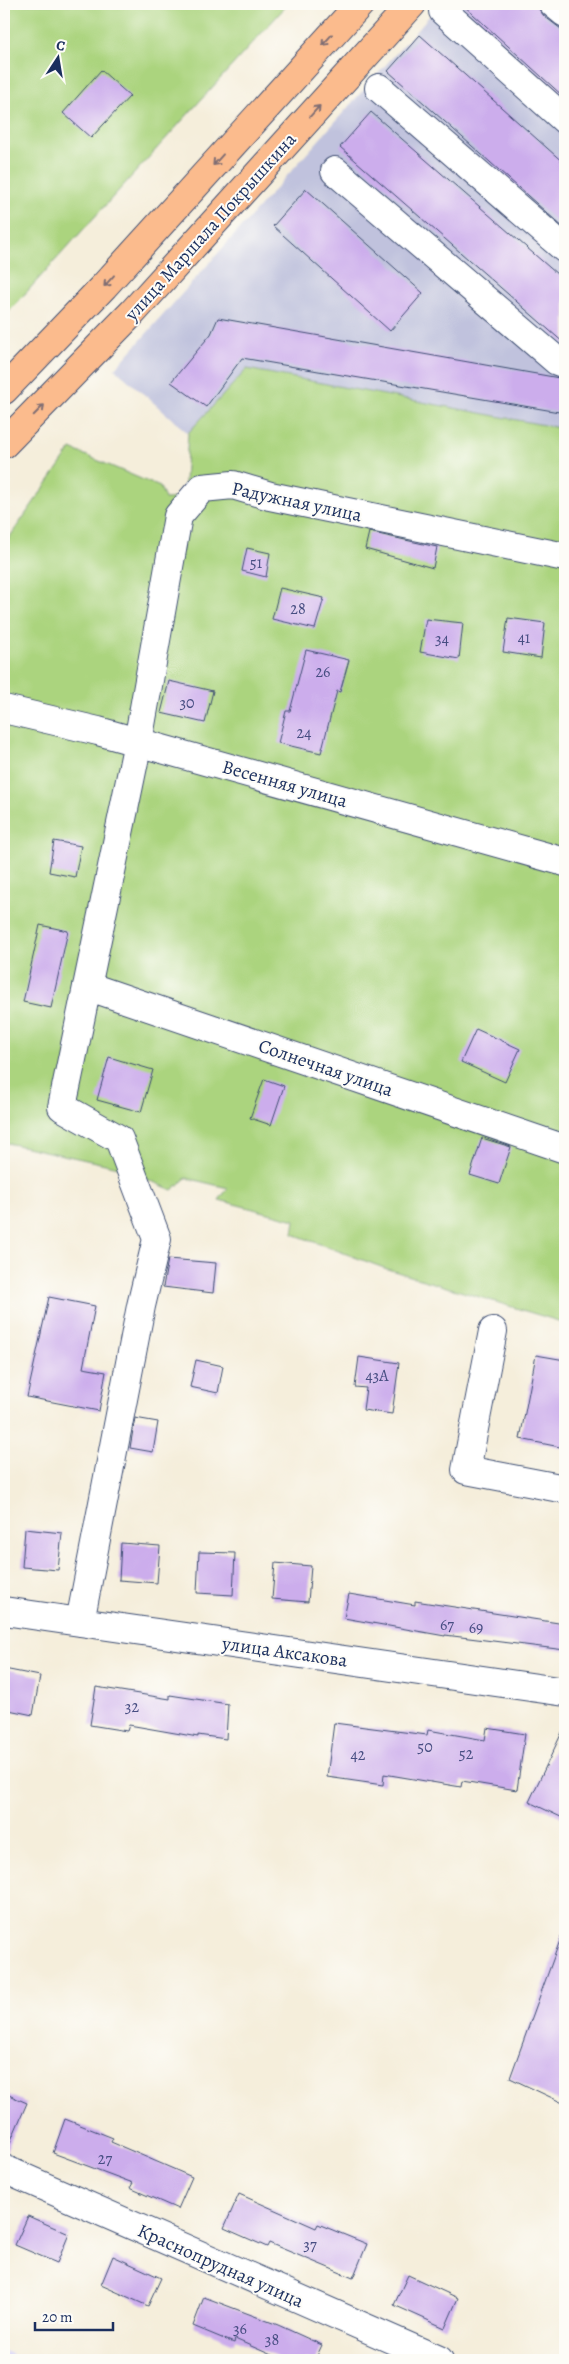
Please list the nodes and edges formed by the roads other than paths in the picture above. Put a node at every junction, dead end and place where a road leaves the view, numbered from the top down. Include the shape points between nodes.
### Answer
1 (360, 4) edge
2 (412, 4) edge
3 (554, 4) edge
4 (443, 11) dead end
5 (565, 13) edge
6 (379, 88) dead end
7 (565, 120) edge
8 (335, 171) dead end
9 (565, 249) edge
10 (565, 364) edge
11 (4, 390) edge
12 (4, 444) edge
13 (565, 557) edge
14 (4, 709) edge
15 (138, 742) junction
16 (565, 862) edge
17 (88, 986) junction
18 (565, 1149) edge
19 (493, 1331) dead end
20 (565, 1489) edge
21 (4, 1611) edge
22 (80, 1622) junction
23 (565, 1692) edge
24 (4, 2169) edge
25 (439, 2360) edge

1 -> 11 main road, улица Маршала Покрышкина via 104,286
12 -> 2 main road, улица Маршала Покрышкина via 133,312
3 - 5 street
4 - 7 street
6 - 9 street
8 - 10 street via 557,361
13 - 15 street, Радужная улица via 270,496 233,485 202,488 178,516
14 - 15 street, Весенняя улица
15 - 16 street, Весенняя улица
15 - 17 street, Радужная улица
17 - 18 street, Солнечная улица
17 - 22 street, Радужная улица via 62,1107 119,1139 157,1239 140,1306
19 - 20 street via 466,1470
21 - 22 street, улица Аксакова
22 - 23 street, улица Аксакова
24 - 25 street, Краснопрудная улица

